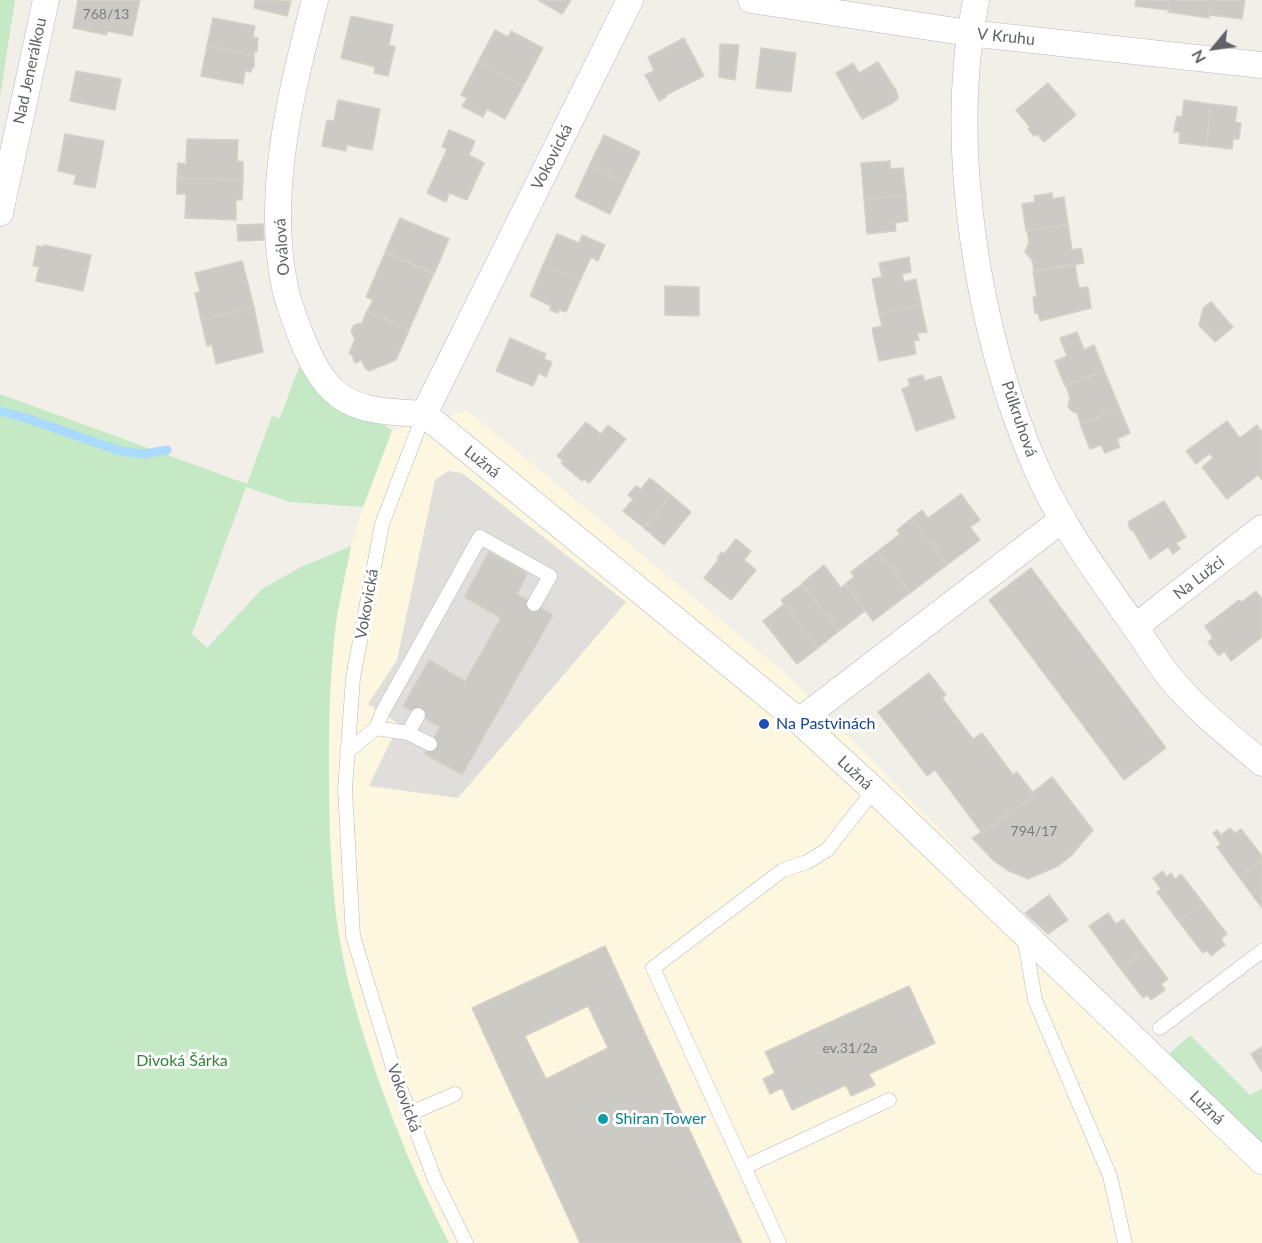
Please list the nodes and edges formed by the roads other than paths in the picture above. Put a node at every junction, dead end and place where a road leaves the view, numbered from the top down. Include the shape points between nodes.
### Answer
1 (46, 0) edge
2 (315, 0) edge
3 (630, 0) edge
4 (751, 0) edge
5 (976, 0) edge
6 (969, 33) junction
7 (1262, 65) edge
8 (0, 213) edge
9 (424, 414) junction
10 (1063, 519) junction
11 (1262, 528) edge
12 (534, 604) dead end
13 (1135, 627) junction
14 (418, 715) dead end
15 (799, 721) junction
16 (376, 728) junction
17 (408, 733) junction
18 (430, 744) dead end
19 (348, 752) junction
20 (1262, 763) edge
21 (874, 790) junction
22 (1024, 933) junction
23 (1262, 951) edge
24 (1160, 1028) dead end
25 (455, 1094) dead end
26 (889, 1100) dead end
27 (409, 1114) junction
28 (1262, 1161) edge
29 (745, 1167) junction
30 (466, 1243) edge
31 (779, 1243) edge
32 (1125, 1243) edge

1 - 8 street, Nad Jenerálkou
2 - 9 street, Oválová via 284,142 279,226 285,289 313,362 339,396 368,408
3 - 9 street, Vokovická
4 - 6 street, V Kruhu
5 - 6 street, Půlkruhová
6 - 7 street, V Kruhu
6 - 10 street, Půlkruhová via 964,94 967,168 972,238 983,298 1018,424
9 - 15 street, Lužná
9 - 19 lane, Vokovická via 382,524 353,678
10 - 13 street, Půlkruhová
10 - 15 street
11 - 13 street, Na Lužci
12 - 16 lane via 550,576 480,537
13 - 20 street, Půlkruhová via 1172,680
14 - 17 lane
15 - 21 street, Lužná
16 - 17 lane
16 - 19 lane
17 - 18 lane
19 - 27 lane, Vokovická via 345,789 353,936
21 - 22 street, Lužná
21 - 29 lane via 827,850 783,870 653,968
22 - 28 street, Lužná
22 - 32 lane via 1035,1000 1110,1176
23 - 24 lane
25 - 27 lane
26 - 29 lane
27 - 30 lane, Vokovická
29 - 31 lane

